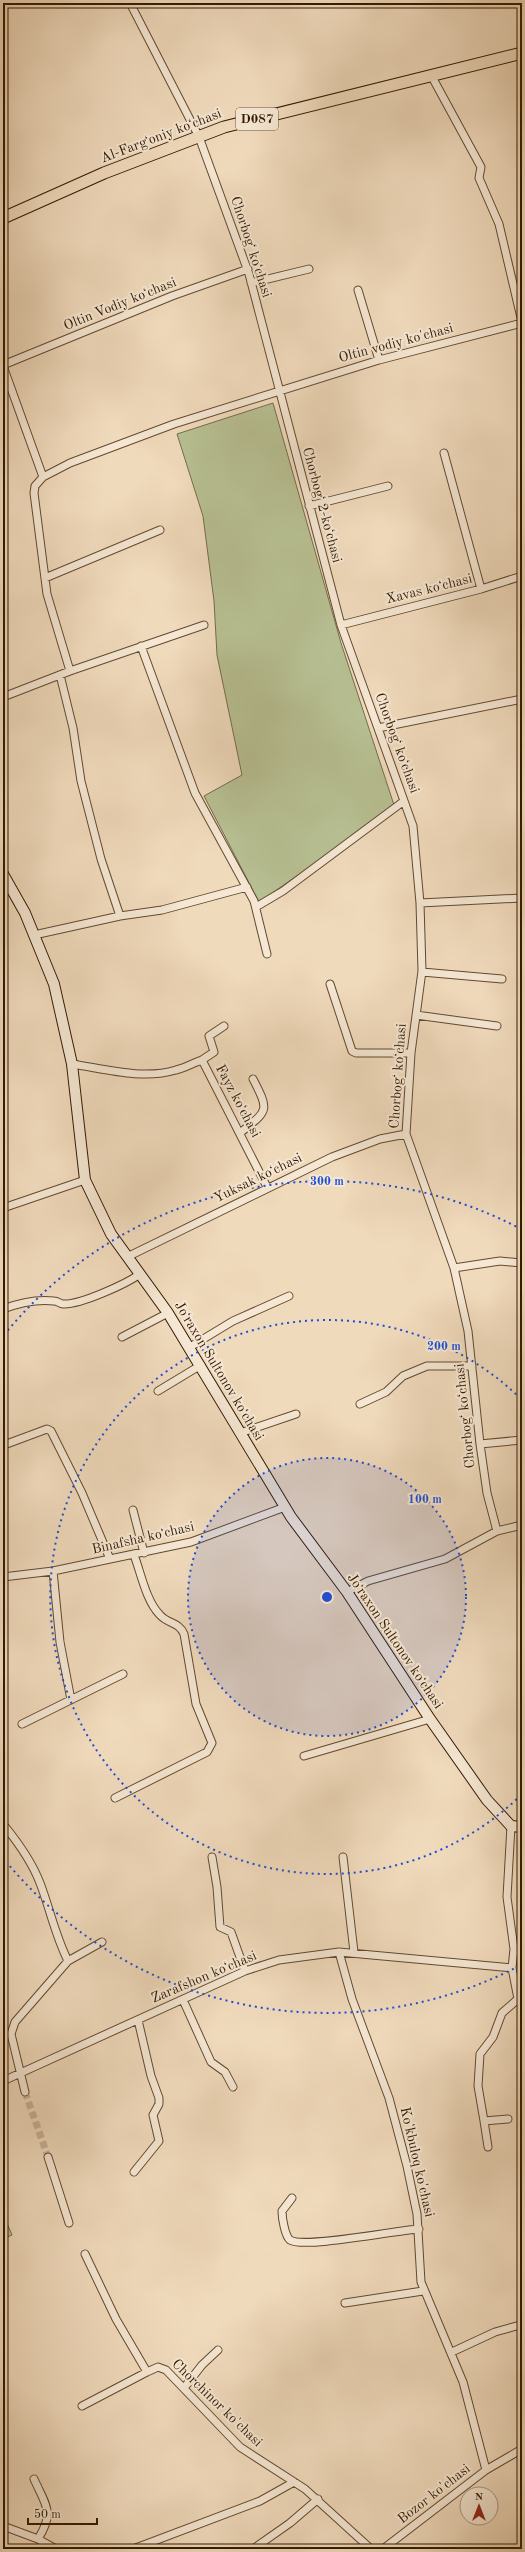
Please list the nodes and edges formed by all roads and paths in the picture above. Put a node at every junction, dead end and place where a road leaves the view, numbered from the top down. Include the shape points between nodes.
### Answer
1 (130, 3) edge
2 (522, 53) edge
3 (431, 75) junction
4 (199, 137) junction
5 (3, 218) edge
6 (248, 269) junction
7 (309, 269) dead end
8 (252, 283) junction
9 (358, 290) dead end
10 (520, 303) edge
11 (522, 323) edge
12 (379, 360) junction
13 (3, 366) edge
14 (278, 391) junction
15 (444, 453) dead end
16 (43, 477) junction
17 (388, 486) dead end
18 (309, 506) junction
19 (160, 530) dead end
20 (522, 576) edge
21 (44, 578) junction
22 (481, 589) junction
23 (204, 625) dead end
24 (341, 625) junction
25 (141, 646) junction
26 (70, 671) junction
27 (60, 675) junction
28 (3, 697) edge
29 (522, 698) edge
30 (378, 728) junction
31 (404, 801) junction
32 (3, 874) edge
33 (247, 887) junction
34 (522, 898) edge
35 (420, 903) junction
36 (256, 907) junction
37 (120, 916) junction
38 (34, 935) junction
39 (267, 954) dead end
40 (422, 972) junction
41 (502, 979) dead end
42 (330, 984) dead end
43 (416, 1015) junction
44 (224, 1026) dead end
45 (497, 1026) dead end
46 (411, 1053) junction
47 (202, 1060) junction
48 (72, 1064) junction
49 (253, 1079) dead end
50 (240, 1133) junction
51 (406, 1134) junction
52 (85, 1180) junction
53 (268, 1187) junction
54 (3, 1208) edge
55 (127, 1257) junction
56 (522, 1263) edge
57 (454, 1268) junction
58 (140, 1274) junction
59 (288, 1296) dead end
60 (3, 1309) edge
61 (168, 1312) junction
62 (122, 1337) dead end
63 (190, 1347) junction
64 (201, 1365) junction
65 (472, 1366) junction
66 (158, 1391) dead end
67 (360, 1404) dead end
68 (296, 1414) dead end
69 (240, 1433) junction
70 (522, 1440) edge
71 (480, 1444) junction
72 (4, 1445) dead end
73 (285, 1507) junction
74 (133, 1510) dead end
75 (522, 1525) edge
76 (497, 1531) junction
77 (144, 1553) junction
78 (134, 1555) junction
79 (110, 1559) junction
80 (52, 1572) junction
81 (3, 1577) edge
82 (347, 1592) junction
83 (123, 1674) dead end
84 (71, 1700) junction
85 (430, 1719) junction
86 (22, 1724) dead end
87 (304, 1756) dead end
88 (115, 1798) dead end
89 (3, 1824) edge
90 (511, 1826) junction
91 (522, 1827) edge
92 (212, 1857) dead end
93 (343, 1857) dead end
94 (102, 1942) dead end
95 (339, 1952) junction
96 (354, 1952) junction
97 (68, 1960) junction
98 (512, 1968) junction
99 (245, 1971) junction
100 (183, 2000) junction
101 (520, 2000) edge
102 (138, 2020) junction
103 (20, 2074) junction
104 (3, 2081) edge
105 (233, 2087) dead end
106 (25, 2092) tunnel mouth
107 (508, 2119) dead end
108 (484, 2121) junction
109 (488, 2147) dead end
110 (48, 2157) tunnel mouth
111 (134, 2172) dead end
112 (292, 2198) dead end
113 (69, 2223) dead end
114 (419, 2229) junction
115 (85, 2254) dead end
116 (423, 2291) junction
117 (345, 2304) dead end
118 (520, 2325) dead end
119 (218, 2350) dead end
120 (452, 2352) junction
121 (147, 2372) junction
122 (184, 2388) junction
123 (82, 2406) dead end
124 (522, 2449) edge
125 (486, 2470) junction
126 (34, 2479) dead end
127 (294, 2482) junction
128 (318, 2499) junction
129 (3, 2526) edge
130 (38, 2539) junction
131 (56, 2549) edge
132 (132, 2549) edge
133 (253, 2549) edge
134 (371, 2549) edge
135 (383, 2549) edge

1 - 4 street, Chorbogʻ koʻchasi
2 - 3 main road, Al-Fargʻoniy koʻchasi / D087
3 - 4 main road, Al-Fargʻoniy koʻchasi / D087 via 224,127
3 - 10 street via 481,167 479,178 499,224
4 - 5 main road, Al-Fargʻoniy koʻchasi / D087 via 104,173
4 - 6 street, Chorbogʻ koʻchasi
6 - 8 street, Chorbogʻ koʻchasi
6 - 13 street, Oltin Vodiy koʻchasi via 172,296
7 - 8 street
8 - 14 street, Chorbogʻ koʻchasi
9 - 12 street
10 - 11 street
11 - 12 street, Oltin vodiy ko'chasi
12 - 14 street, Oltin vodiy ko'chasi
13 - 16 street, Oltin Vodiy koʻchasi
14 - 16 street via 174,424 70,463
14 - 18 street, Chorbogʻ 2-koʻchasi
15 - 22 street
16 - 21 street via 35,486 34,493
17 - 18 street
18 - 24 street, Chorbogʻ 2-koʻchasi
19 - 21 street
20 - 22 street, Xavas koʻchasi
21 - 26 street
22 - 24 street, Xavas koʻchasi
23 - 25 street
24 - 30 street, Chorbogʻ koʻchasi
25 - 26 street
25 - 33 street via 195,793
26 - 27 street
27 - 28 street
27 - 37 street via 73,728 81,781 101,859
29 - 30 street
30 - 31 street, Chorbogʻ koʻchasi
31 - 35 street, Chorbogʻ koʻchasi via 413,826
31 - 36 street via 283,891
32 - 38 street, Joʻraxon Sultonov koʻchasi
33 - 36 street
33 - 37 street via 162,910
34 - 35 street
35 - 40 street, Chorbogʻ koʻchasi
36 - 39 street
37 - 38 street
38 - 48 street, Joʻraxon Sultonov koʻchasi via 54,984
40 - 41 street
40 - 43 street, Chorbogʻ koʻchasi
42 - 46 street via 352,1051
43 - 45 street
43 - 46 street, Chorbogʻ koʻchasi
44 - 47 street via 209,1036 214,1052
46 - 51 street, Chorbogʻ koʻchasi
47 - 48 street, Fayz koʻchasi via 175,1071 147,1073 127,1073
47 - 50 street, Fayz koʻchasi
48 - 52 street, Joʻraxon Sultonov koʻchasi
49 - 50 street via 265,1102 264,1110 258,1119
50 - 53 street, Fayz koʻchasi
51 - 53 street, Yuksak koʻchasi via 380,1139 332,1156
51 - 57 street, Chorbogʻ koʻchasi
52 - 54 street
52 - 55 street, Joʻraxon Sultonov koʻchasi via 111,1234
53 - 55 street, Yuksak koʻchasi
55 - 58 street, Joʻraxon Sultonov koʻchasi
56 - 57 street via 500,1261
57 - 65 street, Chorbogʻ koʻchasi via 468,1331
58 - 60 street via 100,1293 67,1303 26,1302
58 - 61 street, Joʻraxon Sultonov koʻchasi
59 - 63 street via 234,1321
61 - 62 street
61 - 63 street, Joʻraxon Sultonov koʻchasi
63 - 64 street, Joʻraxon Sultonov koʻchasi
64 - 66 street
64 - 69 street, Joʻraxon Sultonov koʻchasi
65 - 67 street via 427,1366 403,1376 386,1392
65 - 71 street, Chorbogʻ koʻchasi
68 - 69 street
69 - 73 street, Joʻraxon Sultonov koʻchasi
70 - 71 street
71 - 76 street, Chorbogʻ koʻchasi via 487,1493
72 - 79 street via 47,1429 51,1431 82,1493
73 - 77 street, Binafsha koʻchasi via 191,1542
73 - 82 street, Joʻraxon Sultonov koʻchasi
74 - 77 street
75 - 76 street
76 - 82 street via 445,1559 368,1581
77 - 78 street, Binafsha koʻchasi
78 - 79 street, Binafsha koʻchasi
78 - 88 street via 156,1610 163,1618 180,1627 184,1634 196,1704 212,1743 207,1752
79 - 80 street, Binafsha koʻchasi
80 - 81 street, Binafsha koʻchasi
80 - 84 street via 60,1642
82 - 85 street, Joʻraxon Sultonov koʻchasi
83 - 84 street
84 - 86 street
85 - 87 street
85 - 90 street, Joʻraxon Sultonov koʻchasi via 487,1800
89 - 97 street via 18,1843 40,1882 53,1927
90 - 91 street
90 - 98 street via 508,1897 514,1949
92 - 99 street via 220,1927 232,1932
93 - 96 street
94 - 97 street
95 - 96 street, Zarafshon koʻchasi
95 - 99 street, Zarafshon koʻchasi via 279,1960
95 - 114 street, Ko'kbuloq ko'chasi via 352,1999 389,2098 414,2197
96 - 98 street, Zarafshon koʻchasi
97 - 103 street via 22,2012 12,2028
98 - 101 street
99 - 100 street, Zarafshon koʻchasi
100 - 102 street, Zarafshon koʻchasi
100 - 105 street via 211,2062 225,2072
101 - 108 street via 502,2013 493,2037 480,2054 478,2086
102 - 103 street, Zarafshon koʻchasi
102 - 111 street via 151,2076 159,2098 153,2115 159,2141
103 - 104 street, Zarafshon koʻchasi
103 - 106 street
107 - 108 street
108 - 109 street
110 - 113 street
112 - 114 street via 282,2211 288,2237 293,2241 329,2241
114 - 116 street, Ko'kbuloq ko'chasi via 419,2272
115 - 121 street via 116,2319
116 - 117 street
116 - 120 street, Ko'kbuloq ko'chasi
118 - 120 street via 495,2332
119 - 122 street
120 - 125 street, Ko'kbuloq ko'chasi via 469,2400
121 - 122 street, Chorchinor ko'chasi via 164,2368
121 - 123 street
122 - 127 street, Chorchinor ko'chasi via 240,2447
124 - 125 street, Bozor ko'chasi
125 - 135 street, Bozor ko'chasi
126 - 130 street via 48,2515 47,2525
127 - 128 street, Chorchinor ko'chasi
127 - 132 street via 260,2501
128 - 133 street
128 - 134 street, Chorchinor ko'chasi
129 - 130 street
130 - 131 street

